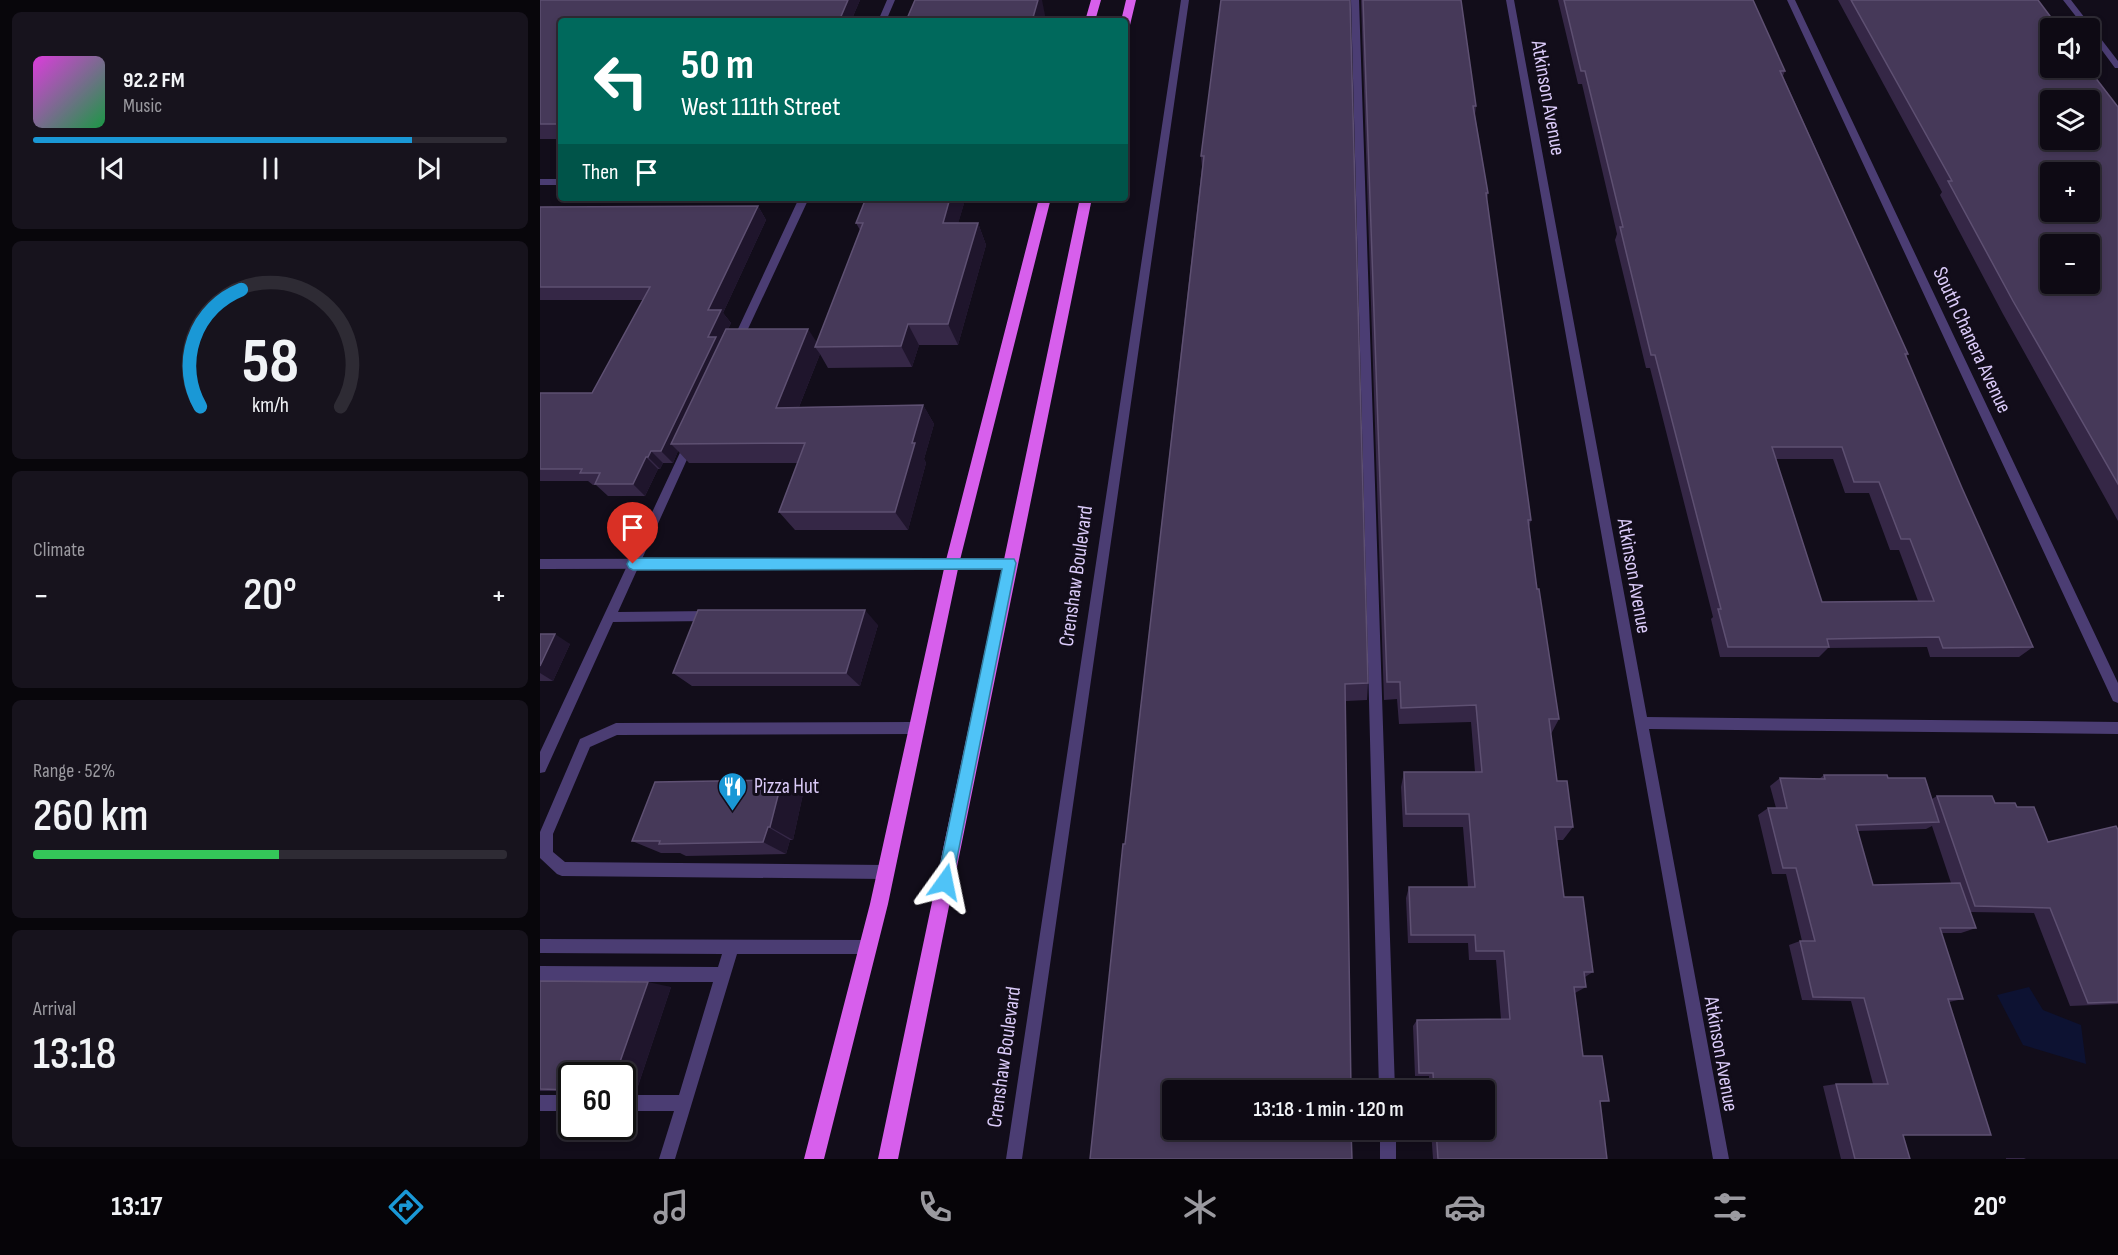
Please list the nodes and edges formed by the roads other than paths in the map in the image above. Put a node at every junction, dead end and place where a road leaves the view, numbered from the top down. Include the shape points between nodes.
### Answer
1 (891, 0) edge
2 (1096, 0) edge
3 (1131, 0) edge
4 (1185, 0) edge
5 (1355, 0) edge
6 (1510, 0) edge
7 (1791, 0) edge
8 (2067, 0) edge
9 (883, 18) edge
10 (1091, 18) edge
11 (1126, 18) edge
12 (2081, 18) edge
13 (2100, 43) edge
14 (2118, 66) edge
15 (540, 182) edge
16 (558, 182) edge
17 (803, 201) edge
18 (1044, 201) edge
19 (1085, 201) edge
20 (729, 359) edge
21 (693, 435) edge
22 (1010, 563) junction
23 (540, 564) edge
24 (633, 564) junction
25 (952, 564) junction
26 (728, 616) edge
27 (609, 617) junction
28 (2118, 697) edge
29 (1641, 723) junction
30 (915, 728) junction
31 (2118, 728) edge
32 (540, 767) edge
33 (885, 872) junction
34 (540, 946) edge
35 (732, 946) junction
36 (868, 947) junction
37 (540, 974) edge
38 (724, 975) junction
39 (1387, 1080) edge
40 (540, 1103) edge
41 (558, 1103) edge
42 (636, 1103) edge
43 (684, 1103) junction
44 (1388, 1140) edge
45 (667, 1159) edge
46 (814, 1159) edge
47 (888, 1159) edge
48 (1014, 1159) edge
49 (1389, 1159) edge
50 (1720, 1159) edge

1 - 9 street
2 - 10 main road
3 - 11 main road
4 - 48 street, Crenshaw Boulevard
5 - 39 street
6 - 29 street, Atkinson Avenue
7 - 28 street, South Chanera Avenue
8 - 12 street
13 - 14 street
15 - 16 street
17 - 20 street
18 - 25 main road
19 - 22 main road
21 - 24 street
22 - 25 street
22 - 47 main road
23 - 24 street
24 - 25 street
24 - 27 street
25 - 30 main road
26 - 27 street
27 - 32 street
29 - 31 street
29 - 50 street, Atkinson Avenue
30 - 33 main road
30 - 33 street via 616,729 585,743 546,834 546,855 562,869
33 - 36 main road
34 - 35 street
35 - 36 street
35 - 38 street
36 - 46 main road
37 - 38 street
38 - 43 street
40 - 41 street
42 - 43 street
43 - 45 street
44 - 49 street

